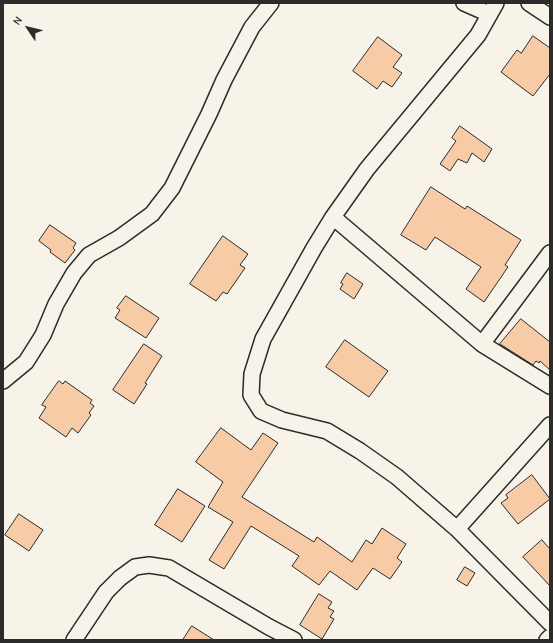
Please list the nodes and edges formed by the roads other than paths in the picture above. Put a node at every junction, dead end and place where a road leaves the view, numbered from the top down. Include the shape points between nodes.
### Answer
1 (271, 3) edge
2 (464, 3) edge
3 (528, 3) edge
4 (492, 9) edge
5 (550, 17) edge
6 (333, 217) junction
7 (550, 253) edge
8 (482, 344) junction
9 (3, 381) edge
10 (550, 386) edge
11 (550, 425) edge
12 (457, 529) junction
13 (550, 623) edge
14 (550, 637) edge
15 (74, 640) edge
16 (294, 640) edge
17 (547, 640) edge

1 - 9 street via 252,27 172,188 152,214 89,256 74,273 26,362
2 - 4 street
3 - 5 street
4 - 6 street via 478,35 367,169
6 - 8 street
6 - 12 street via 263,339 252,374 251,395 261,411 282,420 327,431 360,451 397,477
7 - 8 street
8 - 10 street
11 - 12 street
12 - 13 street
14 - 17 street
15 - 16 street via 106,592 120,578 135,567 149,565 169,568

